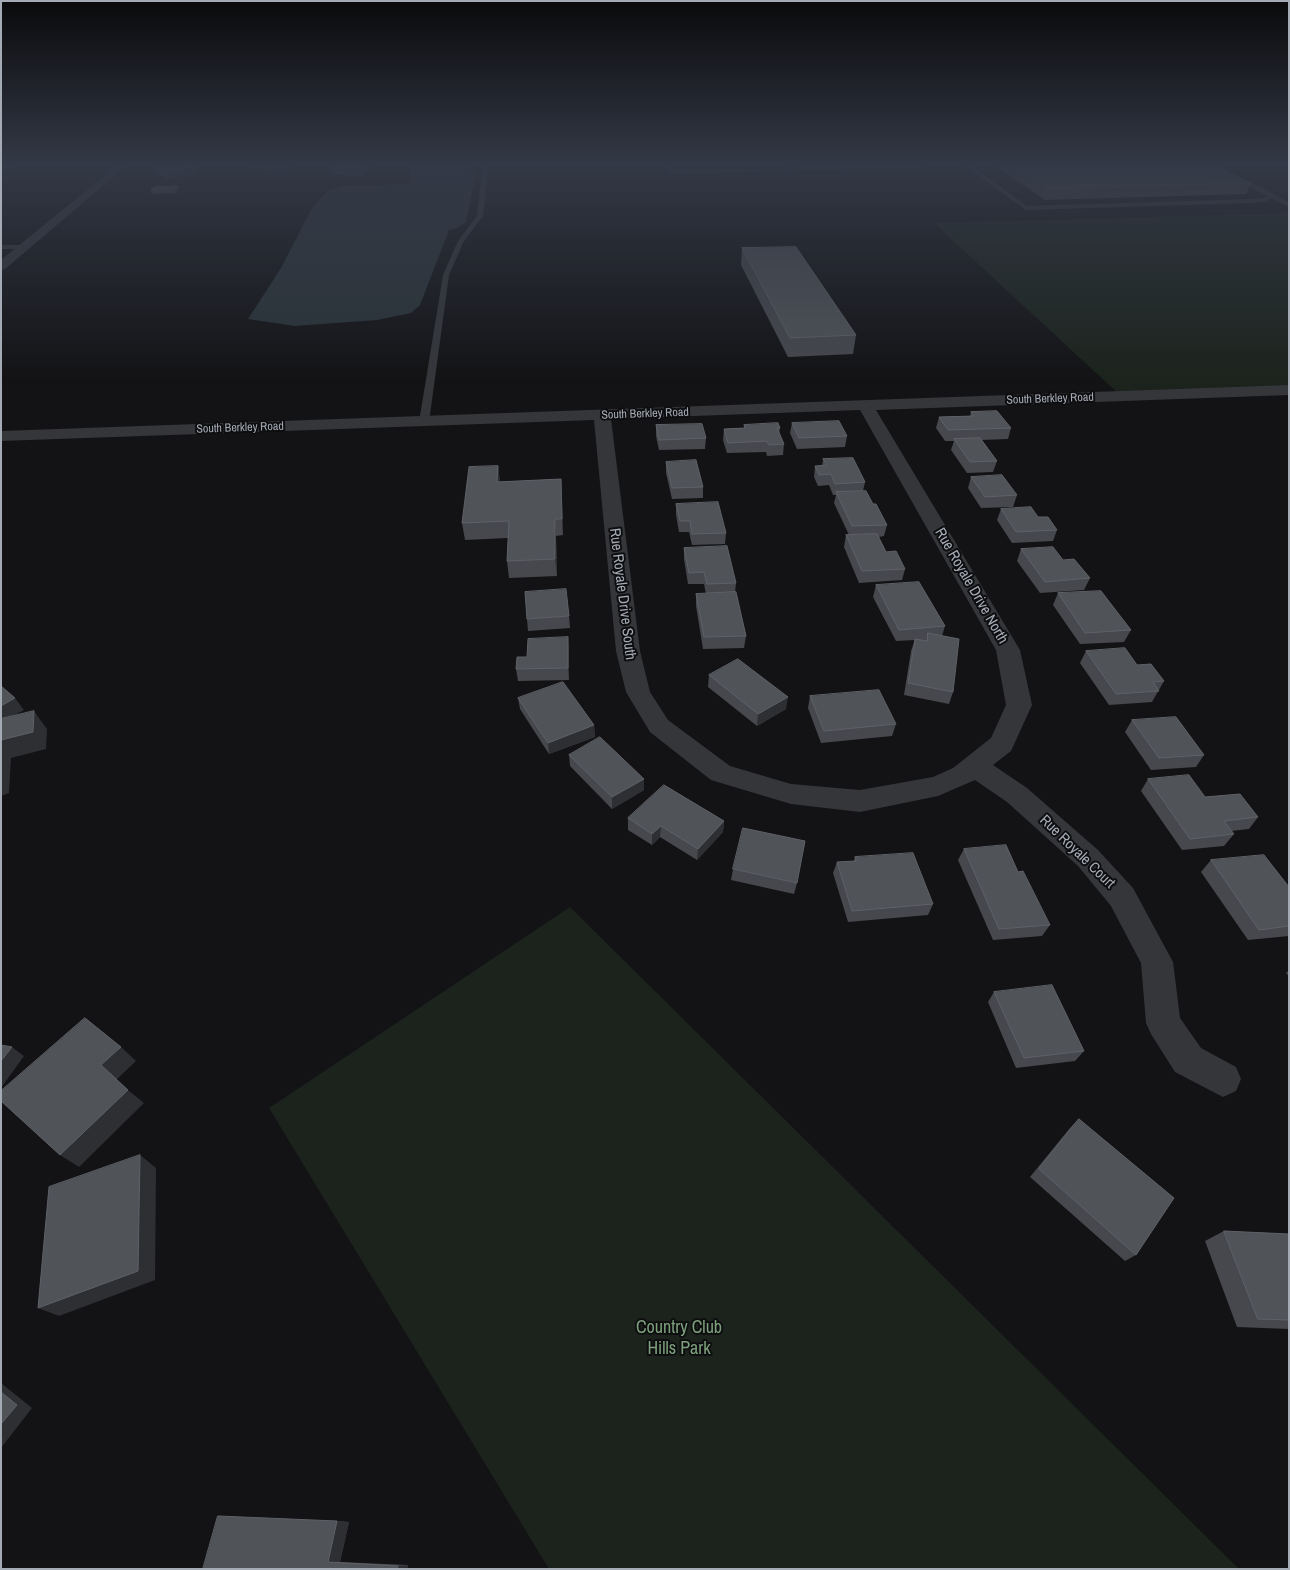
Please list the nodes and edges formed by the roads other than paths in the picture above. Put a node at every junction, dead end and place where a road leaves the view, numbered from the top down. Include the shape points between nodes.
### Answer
1 (37, 236) edge
2 (465, 236) edge
3 (24, 247) junction
4 (1, 248) edge
5 (1, 266) edge
6 (1289, 390) edge
7 (866, 406) junction
8 (602, 416) junction
9 (424, 422) junction
10 (1, 436) edge
11 (975, 766) junction
12 (860, 801) joint
13 (1223, 1079) dead end

1 - 3 street
2 - 9 lane via 446,275
3 - 4 lane
3 - 5 street
6 - 7 street, South Berkley Road
7 - 8 street, South Berkley Road
7 - 11 street, Rue Royale Drive North via 1008,650 1019,705 1002,744
8 - 9 street, South Berkley Road
8 - 12 street, Rue Royale Drive South via 628,651 638,692 659,726 721,773 791,794
9 - 10 street, South Berkley Road
11 - 12 street, Rue Royale Drive North via 938,786
11 - 13 street, Rue Royale Court via 1017,795 1088,858 1122,897 1158,962 1163,1023 1188,1060

